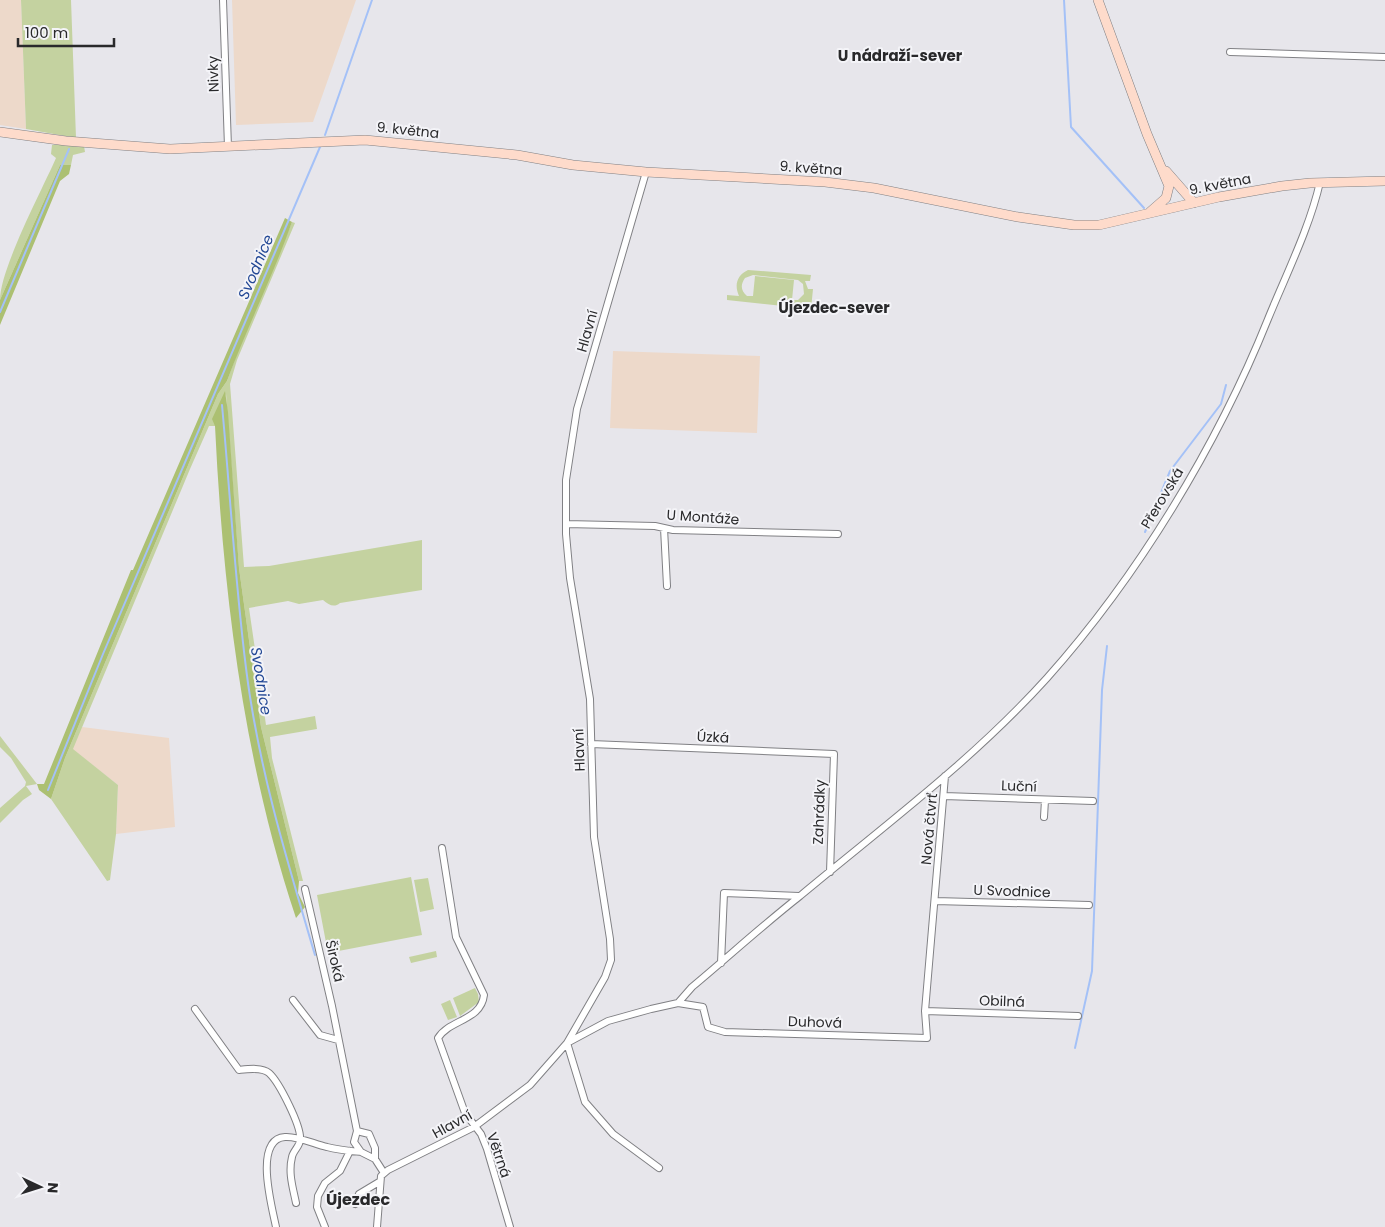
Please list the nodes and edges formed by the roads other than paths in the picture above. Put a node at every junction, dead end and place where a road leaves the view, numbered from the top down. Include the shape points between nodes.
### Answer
1 (223, 0) edge
2 (1098, 0) edge
3 (1230, 52) dead end
4 (1385, 58) edge
5 (0, 132) edge
6 (228, 147) junction
7 (1156, 158) junction
8 (646, 172) junction
9 (1385, 181) edge
10 (1320, 182) junction
11 (1194, 203) junction
12 (1148, 213) junction
13 (566, 524) junction
14 (664, 528) junction
15 (838, 534) dead end
16 (667, 586) dead end
17 (591, 744) junction
18 (834, 754) joint
19 (945, 776) junction
20 (944, 796) junction
21 (1045, 800) junction
22 (1093, 801) dead end
23 (1044, 817) dead end
24 (442, 848) dead end
25 (830, 872) junction
26 (305, 889) dead end
27 (799, 896) junction
28 (935, 901) junction
29 (1089, 905) dead end
30 (721, 962) junction
31 (293, 1000) dead end
32 (678, 1002) junction
33 (194, 1009) dead end
34 (925, 1011) junction
35 (1078, 1016) dead end
36 (708, 1027) joint
37 (923, 1038) joint
38 (338, 1040) junction
39 (567, 1043) junction
40 (474, 1127) junction
41 (357, 1130) junction
42 (300, 1140) junction
43 (350, 1151) junction
44 (361, 1152) junction
45 (374, 1159) junction
46 (660, 1168) dead end
47 (384, 1173) junction
48 (379, 1182) junction
49 (296, 1203) dead end
50 (355, 1204) dead end
51 (276, 1227) edge
52 (325, 1227) edge
53 (377, 1227) edge
54 (510, 1227) edge

1 - 6 street, Nivky
2 - 7 street
3 - 4 street
5 - 6 street, 9. května via 143,148
6 - 8 street, 9. května via 310,140 365,140
7 - 11 street
7 - 12 street via 1169,189 1163,201
8 - 12 street, 9. května via 825,182 874,188 1074,225 1099,225
8 - 13 street, Hlavní via 577,409 566,480
9 - 10 street, 9. května
10 - 11 street, 9. května
10 - 19 street, Přerovská via 1237,393 1158,531 1113,595 1047,678
11 - 12 street, 9. května
13 - 14 street, U Montáže
13 - 17 street, Hlavní via 570,578 590,699
14 - 15 street, U Montáže
14 - 16 street
17 - 18 street, Úzká
17 - 39 street, Hlavní via 594,837 611,960 605,977
18 - 25 street, Zahrádky
19 - 20 street, Nová čtvrť
19 - 25 street, Nová čtvrť
20 - 21 street, Luční
20 - 28 street, Nová čtvrť
21 - 22 street, Luční
21 - 23 street
24 - 40 street, Větrná via 456,937 484,995 480,1009 441,1032 438,1038 465,1113
25 - 27 street, Nová čtvrť
26 - 38 street, Široká
27 - 30 street, Nová čtvrť
27 - 30 street via 724,893
28 - 29 street, U Svodnice
28 - 34 street, Nová čtvrť
30 - 32 street, Nová čtvrť
31 - 38 street via 320,1035
32 - 36 street, Nová čtvrť via 703,1007
32 - 39 street, Nová čtvrť via 608,1022
33 - 42 street via 239,1070 269,1073 296,1122
34 - 35 street, Obilná
34 - 37 street, Nová čtvrť via 927,1038
36 - 37 street, Duhová via 729,1032
38 - 41 street, Široká
39 - 40 street, Hlavní via 530,1085
39 - 46 street via 585,1102 613,1134
40 - 47 street, Hlavní
40 - 54 street, Větrná via 487,1149
41 - 44 street, Široká via 354,1142
41 - 45 street via 369,1134 375,1148
42 - 43 street
42 - 49 street via 291,1158 290,1175
42 - 51 street via 286,1137 273,1142 269,1148 266,1161
43 - 44 street
43 - 52 street via 340,1171 325,1183 318,1196 317,1207
44 - 45 street
45 - 47 street
47 - 48 street
48 - 50 street via 359,1194
48 - 53 street

